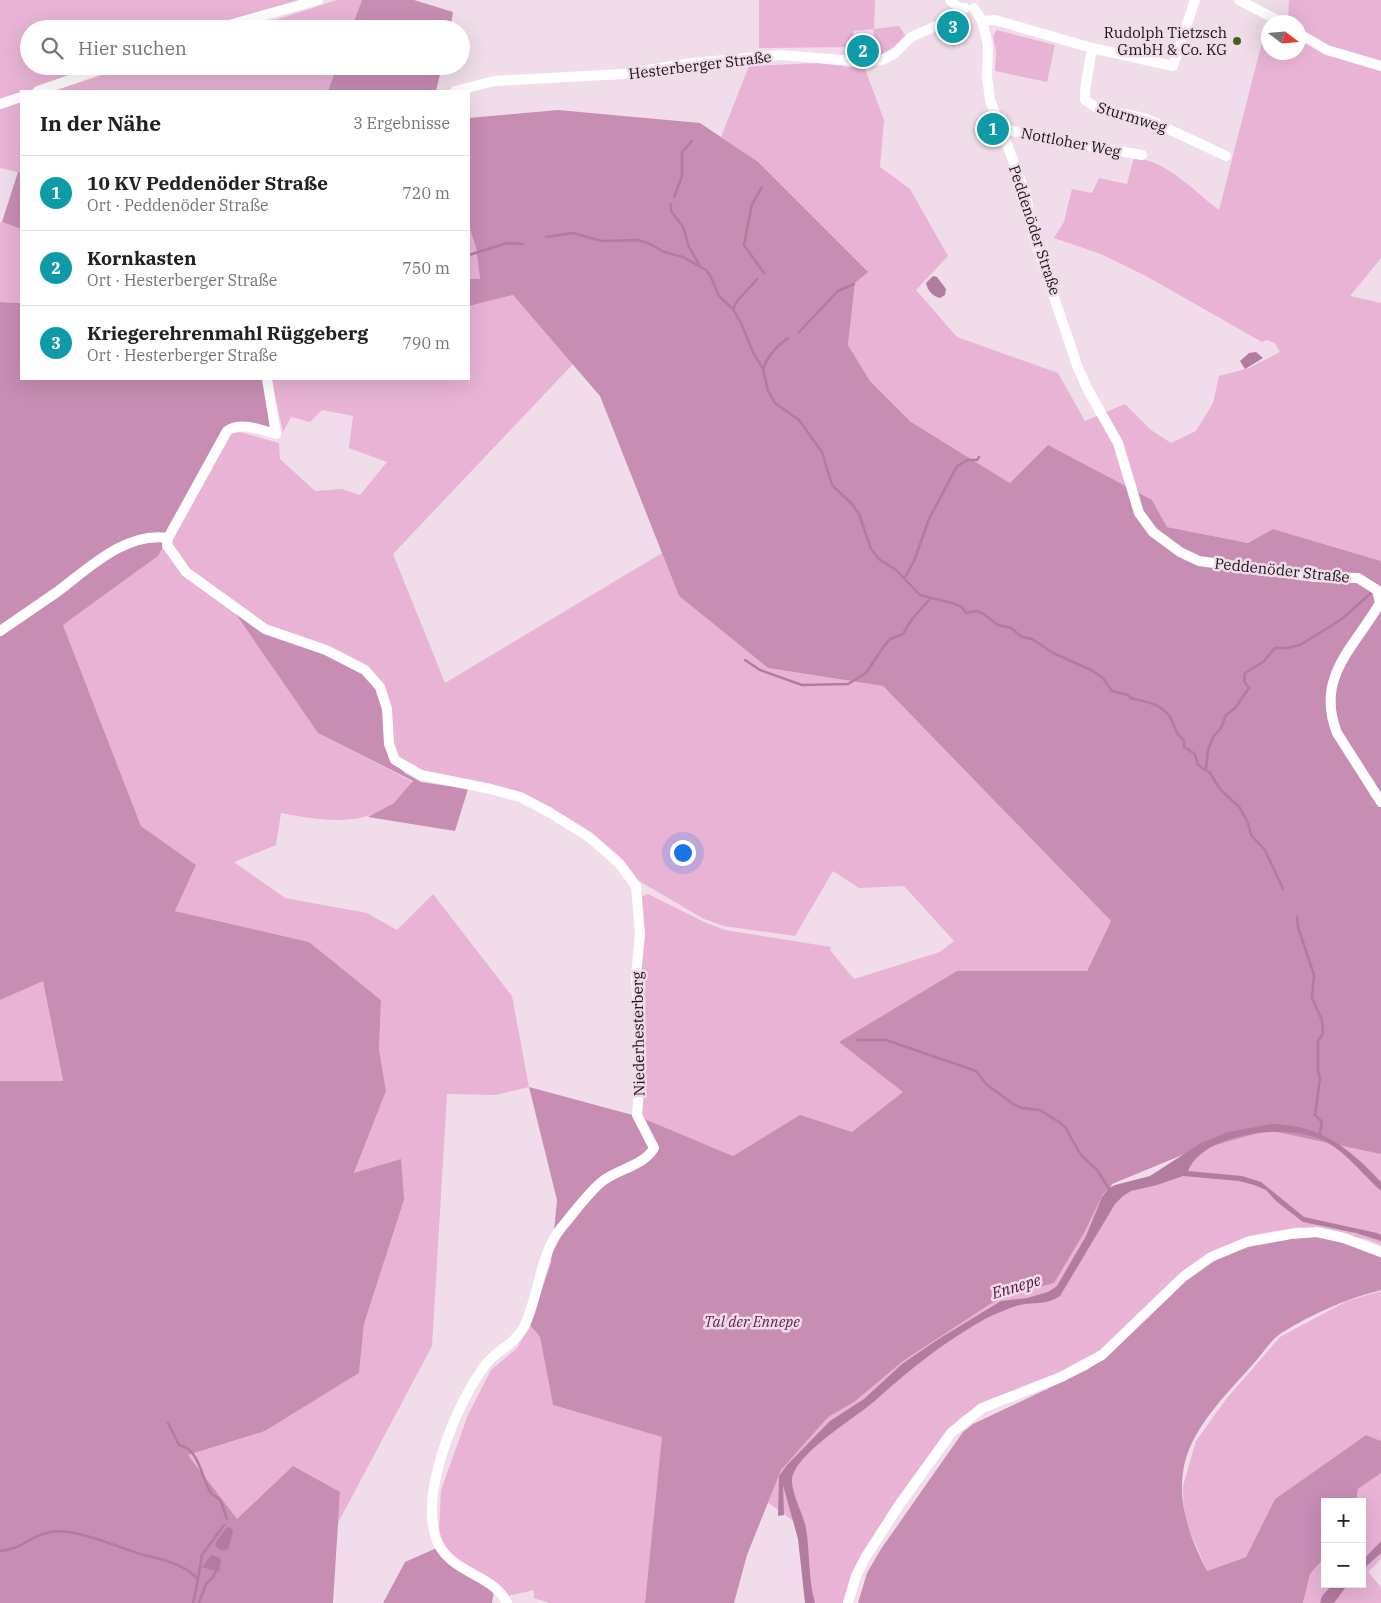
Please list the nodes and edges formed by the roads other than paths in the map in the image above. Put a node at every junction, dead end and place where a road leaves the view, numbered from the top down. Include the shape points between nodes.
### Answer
1 (318, 0) edge
2 (950, 0) edge
3 (1196, 0) edge
4 (1239, 0) edge
5 (976, 4) edge
6 (959, 8) junction
7 (1268, 15) edge
8 (247, 20) edge
9 (982, 21) junction
10 (1306, 38) edge
11 (1092, 48) junction
12 (1381, 66) edge
13 (84, 75) edge
14 (41, 90) edge
15 (459, 90) edge
16 (20, 97) edge
17 (0, 104) edge
18 (1000, 128) junction
19 (1142, 156) dead end
20 (1226, 156) dead end
21 (267, 380) edge
22 (168, 538) junction
23 (0, 631) edge
24 (1381, 802) edge
25 (1381, 1252) edge
26 (507, 1603) edge
27 (848, 1603) edge

1 - 8 street
2 - 6 street
3 - 11 street via 1173,66
4 - 7 street
5 - 6 street
5 - 9 street, Peddenöder Straße
6 - 15 street, Hesterberger Straße via 952,19 912,37 894,54 882,60 867,62 780,55 691,63 623,74 494,81
9 - 11 street via 1012,24
9 - 18 street, Peddenöder Straße via 988,45 990,100
10 - 12 street via 1327,50
11 - 20 street, Sturmweg via 1085,100 1097,108 1147,119
13 - 14 street
16 - 17 street
18 - 19 street, Nottloher Weg
18 - 24 street, Peddenöder Straße via 1026,194 1033,235 1078,368 1118,443 1139,513 1153,532 1198,561 1315,577 1358,578 1378,590 1380,603 1343,656 1329,696 1332,722 1337,733
21 - 22 street via 276,434 243,426 234,426 228,431
22 - 23 street via 157,536 134,541 103,557
22 - 26 street, Niederhesterberg via 167,545 186,572 265,629 326,650 365,670 380,687 387,710 389,744 395,760 411,771 492,788 549,812 620,863 636,886 640,934 636,976 641,1066 637,1115 654,1148 639,1163 603,1181 560,1230 548,1254 524,1328 513,1342 488,1362 478,1377 460,1409 435,1480 436,1540 450,1559 496,1588
25 - 27 street via 1317,1232 1246,1242 1211,1257 1183,1278 1102,1355 1062,1377 982,1408 951,1433 899,1504 865,1558

